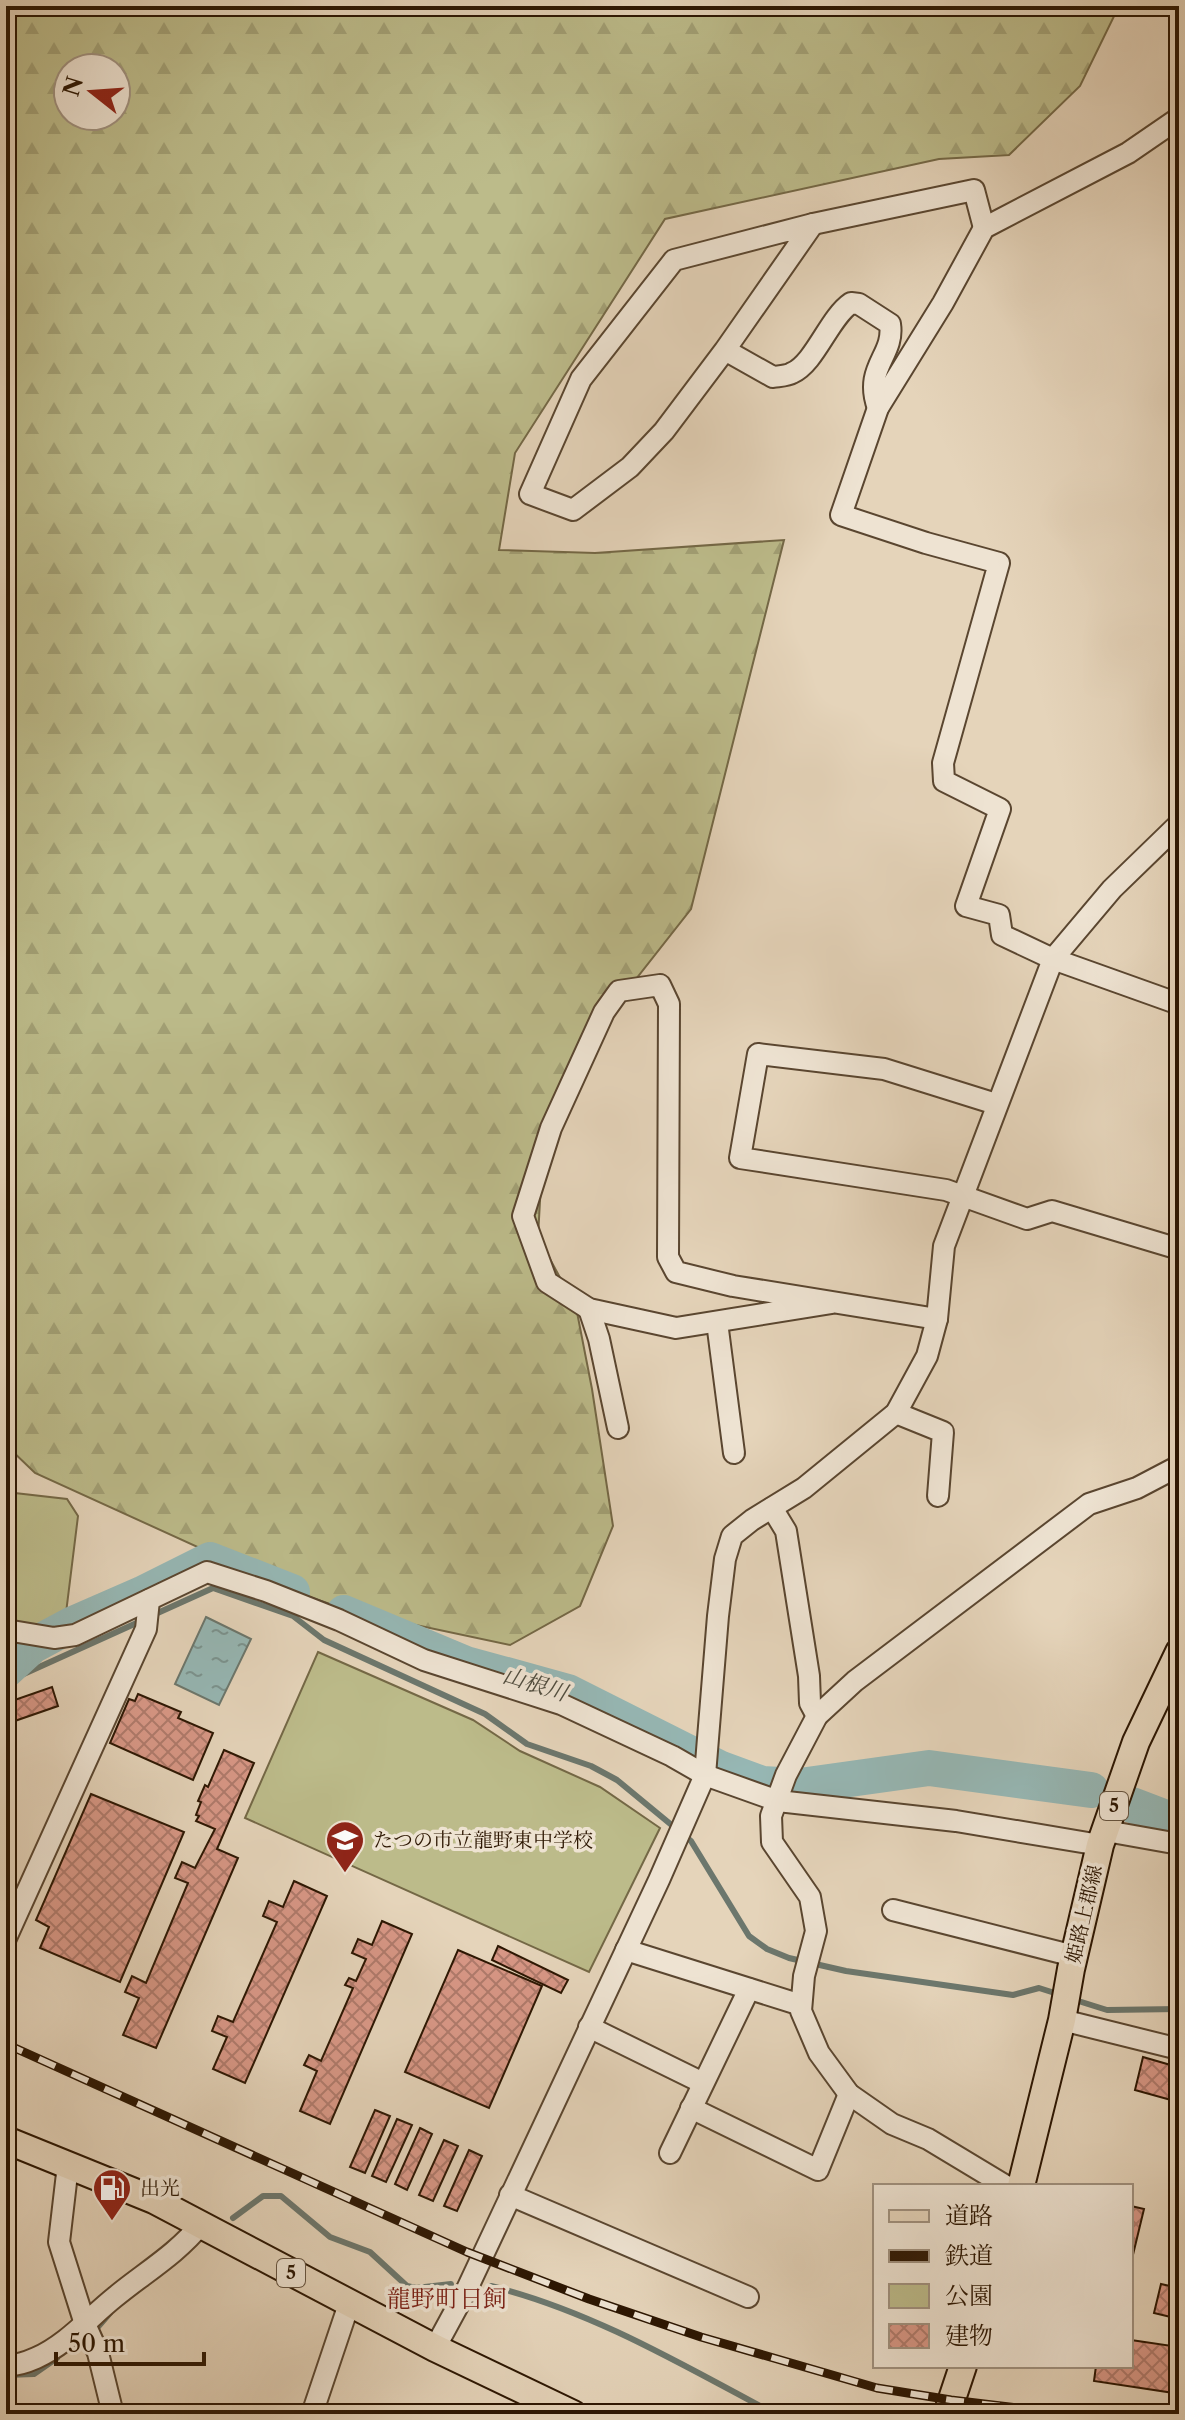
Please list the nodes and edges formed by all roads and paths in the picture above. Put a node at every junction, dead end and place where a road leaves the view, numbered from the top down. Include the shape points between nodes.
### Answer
1 (1179, 118) edge
2 (813, 224) junction
3 (984, 228) junction
4 (725, 350) junction
5 (878, 408) junction
6 (1179, 824) edge
7 (1053, 959) junction
8 (1179, 1004) edge
9 (996, 1104) junction
10 (962, 1194) junction
11 (1179, 1249) edge
12 (832, 1303) junction
13 (589, 1309) junction
14 (937, 1319) junction
15 (717, 1322) junction
16 (896, 1413) junction
17 (618, 1428) dead end
18 (734, 1453) dead end
19 (1179, 1466) edge
20 (938, 1496) dead end
21 (772, 1508) junction
22 (149, 1600) junction
23 (6, 1630) edge
24 (1176, 1665) edge
25 (817, 1716) junction
26 (705, 1775) junction
27 (781, 1789) junction
28 (1103, 1838) junction
29 (1179, 1844) edge
30 (893, 1910) dead end
31 (6, 1938) edge
32 (626, 1950) junction
33 (1072, 1962) junction
34 (749, 1989) junction
35 (801, 2005) junction
36 (1063, 2012) junction
37 (589, 2027) junction
38 (1179, 2049) edge
39 (703, 2083) junction
40 (849, 2094) junction
41 (691, 2108) junction
42 (6, 2140) edge
43 (670, 2153) dead end
44 (68, 2165) junction
45 (1003, 2184) edge
46 (1021, 2184) edge
47 (510, 2195) junction
48 (201, 2224) junction
49 (748, 2297) dead end
50 (349, 2304) junction
51 (85, 2324) junction
52 (435, 2348) junction
53 (6, 2365) edge
54 (962, 2368) edge
55 (113, 2414) edge
56 (312, 2414) edge
57 (573, 2414) edge
58 (947, 2414) edge

1 - 3 street via 1128,153
2 - 3 street via 974,190
2 - 4 street
2 - 4 street via 674,260 581,379 530,494 573,510 630,467
3 - 5 street
4 - 5 street via 773,377 794,373 843,309 859,304 890,324 892,336 874,373 872,393
5 - 7 street via 841,515 999,563 943,763 944,781 1000,809 966,906 999,915 1002,935
6 - 7 street via 1112,889
7 - 8 street
7 - 9 street
9 - 10 street
9 - 10 street via 884,1069 758,1054 740,1158
10 - 11 street via 1027,1219 1052,1211
10 - 14 street via 944,1246
12 - 13 street via 676,1272 668,1257 669,1004 660,985 619,991 604,1012 551,1128 523,1216 547,1282
12 - 14 street
12 - 15 street
13 - 15 street via 676,1328
13 - 17 street
14 - 16 street via 927,1356
15 - 18 street
16 - 20 street via 943,1432
16 - 21 street
19 - 25 street via 1089,1504 855,1681
21 - 25 street via 786,1531 810,1703
21 - 26 street via 732,1536 725,1559
22 - 23 street via 75,1635 54,1638
22 - 26 street via 207,1572 339,1620 424,1660 561,1704
22 - 31 street via 146,1629
24 - 28 main road, 姫路上郡線 / 5 via 1136,1742
25 - 27 street
26 - 27 street
26 - 32 street
27 - 28 street via 956,1821
27 - 35 street via 771,1816 772,1842 810,1897 816,1931
28 - 29 street
28 - 33 main road, 姫路上郡線 / 5
30 - 33 street
32 - 34 street
32 - 37 street
33 - 36 main road, 姫路上郡線 / 5
34 - 35 street
34 - 39 street
35 - 40 street via 819,2053
36 - 38 street
36 - 46 main road, 姫路上郡線 / 5
37 - 39 street
37 - 47 street
39 - 41 street
40 - 41 street via 818,2170
40 - 45 street via 892,2124
41 - 43 street
42 - 44 main road, 5
44 - 48 main road, 5
44 - 51 street via 59,2242
47 - 49 street
47 - 52 street
48 - 50 main road, 5
48 - 51 street
50 - 52 main road, 5
50 - 56 street
51 - 53 street via 38,2357
51 - 55 street
52 - 57 main road, 5
54 - 58 main road

